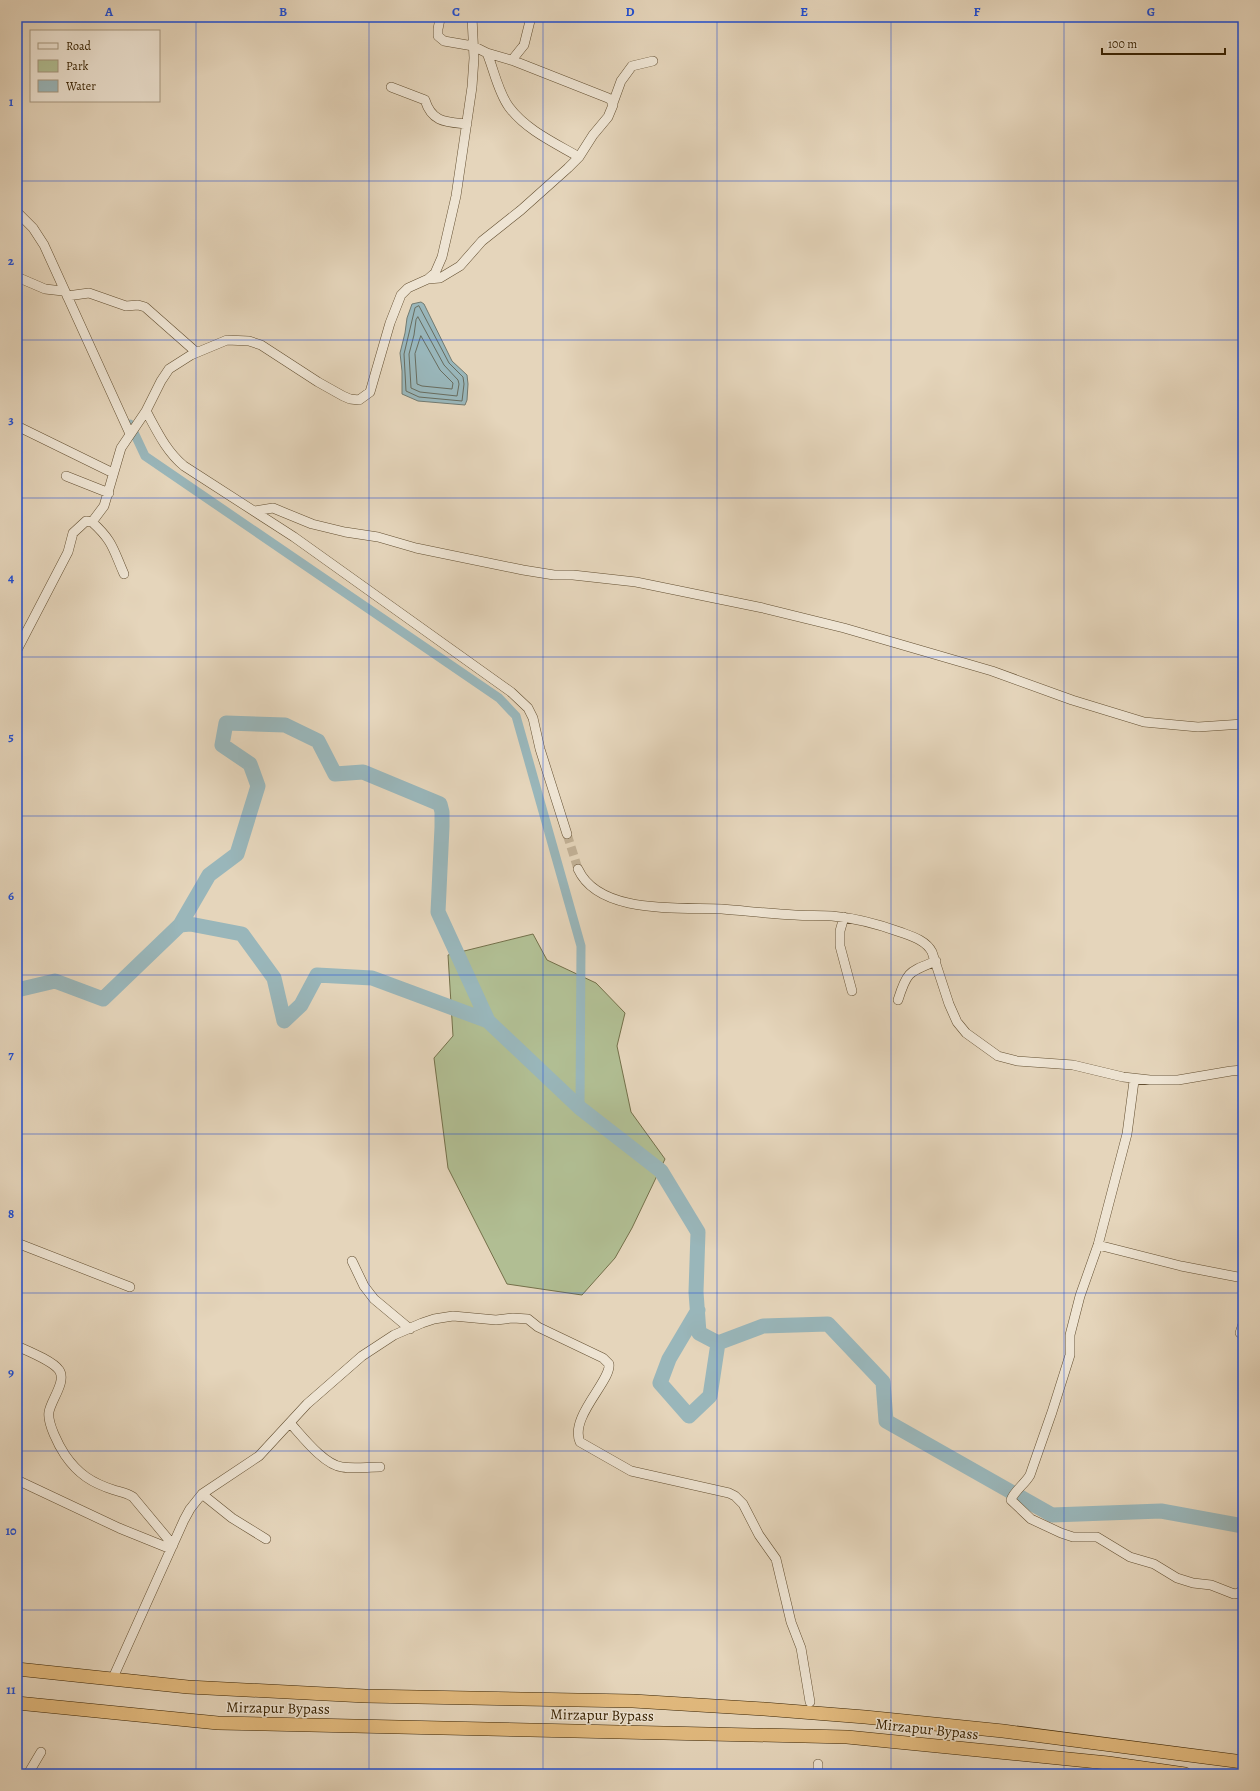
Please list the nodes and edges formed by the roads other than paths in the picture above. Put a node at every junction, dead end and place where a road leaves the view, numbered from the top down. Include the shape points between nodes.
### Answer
1 (472, 17) edge
2 (531, 17) edge
3 (440, 19) dead end
4 (473, 46) junction
5 (487, 53) junction
6 (512, 60) junction
7 (653, 61) dead end
8 (391, 87) dead end
9 (613, 103) junction
10 (467, 124) junction
11 (579, 157) junction
12 (17, 212) edge
13 (17, 278) edge
14 (428, 278) junction
15 (70, 294) junction
16 (196, 352) junction
17 (144, 413) junction
18 (17, 426) edge
19 (133, 431) junction
20 (113, 473) junction
21 (66, 476) dead end
22 (109, 493) junction
23 (254, 510) junction
24 (92, 522) junction
25 (124, 574) dead end
26 (17, 650) edge
27 (1243, 724) edge
28 (567, 834) tunnel mouth
29 (578, 869) tunnel mouth
30 (844, 917) junction
31 (936, 961) junction
32 (852, 991) dead end
33 (898, 1000) dead end
34 (1243, 1070) edge
35 (1140, 1079) junction
36 (17, 1243) edge
37 (1098, 1245) junction
38 (352, 1260) dead end
39 (1243, 1278) edge
40 (130, 1287) dead end
41 (1243, 1324) edge
42 (410, 1329) junction
43 (1240, 1333) dead end
44 (17, 1346) edge
45 (290, 1423) junction
46 (380, 1467) dead end
47 (17, 1480) edge
48 (202, 1494) junction
49 (266, 1539) dead end
50 (172, 1547) junction
51 (1243, 1588) edge
52 (17, 1669) edge
53 (112, 1680) junction
54 (810, 1702) dead end
55 (17, 1703) edge
56 (41, 1752) dead end
57 (1243, 1762) edge
58 (818, 1764) dead end
59 (28, 1774) edge
60 (818, 1774) edge
61 (1185, 1774) edge

1 - 4 street
2 - 6 street via 524,45
3 - 4 street via 438,32 441,39
4 - 5 street
4 - 10 street via 472,87
5 - 6 street
5 - 11 street via 509,107 538,132
6 - 9 street via 608,98
7 - 9 street via 632,66 621,81
8 - 10 street via 425,100 430,113 437,118
9 - 11 street via 608,117
10 - 14 street via 456,196 442,257 435,273
11 - 14 street via 521,210 482,241 460,266 440,278
12 - 15 street via 33,228 44,245
13 - 15 street via 45,289
14 - 16 street via 414,284 401,295 390,323 372,387 366,396 358,400 350,400 261,345 250,341 227,340
15 - 16 street via 95,295 126,306 145,307
15 - 19 street
16 - 17 street via 169,369 160,380
17 - 19 street
17 - 23 street via 174,458
18 - 20 street
19 - 20 street via 121,448
20 - 22 street
21 - 22 street
22 - 24 street via 104,506
23 - 27 street via 273,508 312,524 501,566 554,575 636,582 763,608 844,628 992,671 1072,700 1144,722 1198,727
23 - 28 street via 510,692 528,708
24 - 25 street via 113,544
24 - 26 street via 86,521 74,533 68,552
29 - 30 street via 582,878 594,889 614,898 644,906
30 - 31 street via 916,938 929,946
30 - 32 street via 840,931 840,946
31 - 33 street via 909,974 904,980
31 - 35 street via 957,1022 966,1033 998,1056 1017,1061 1073,1064
34 - 35 street via 1178,1080
35 - 37 street via 1134,1081 1127,1134
36 - 40 street
37 - 39 street via 1181,1266
37 - 51 street via 1080,1296 1070,1335 1070,1355 1039,1449 1030,1475 1025,1484 1012,1496 1012,1502 1032,1519 1067,1536 1097,1537 1130,1557 1154,1564 1184,1581 1211,1585 1234,1594 1240,1593
38 - 42 street via 364,1286 374,1299
41 - 43 street
42 - 45 street via 394,1335 362,1356 307,1404
42 - 54 street via 442,1317 528,1319 538,1327 607,1361 609,1370 588,1403 578,1433 580,1442 631,1471 723,1492 739,1499 776,1559 801,1648
44 - 50 street via 53,1365 62,1374 49,1416 64,1454 91,1481 133,1497
45 - 46 street via 334,1465
45 - 48 street via 259,1456
47 - 50 street via 119,1528
48 - 49 street via 232,1518
48 - 50 street via 190,1509
50 - 53 street
52 - 53 highway
53 - 57 highway via 188,1687 365,1696 633,1700 764,1709 1003,1731
55 - 61 highway, Mirzapur Bypass via 218,1723 847,1737 1108,1763
56 - 59 street
58 - 60 street

